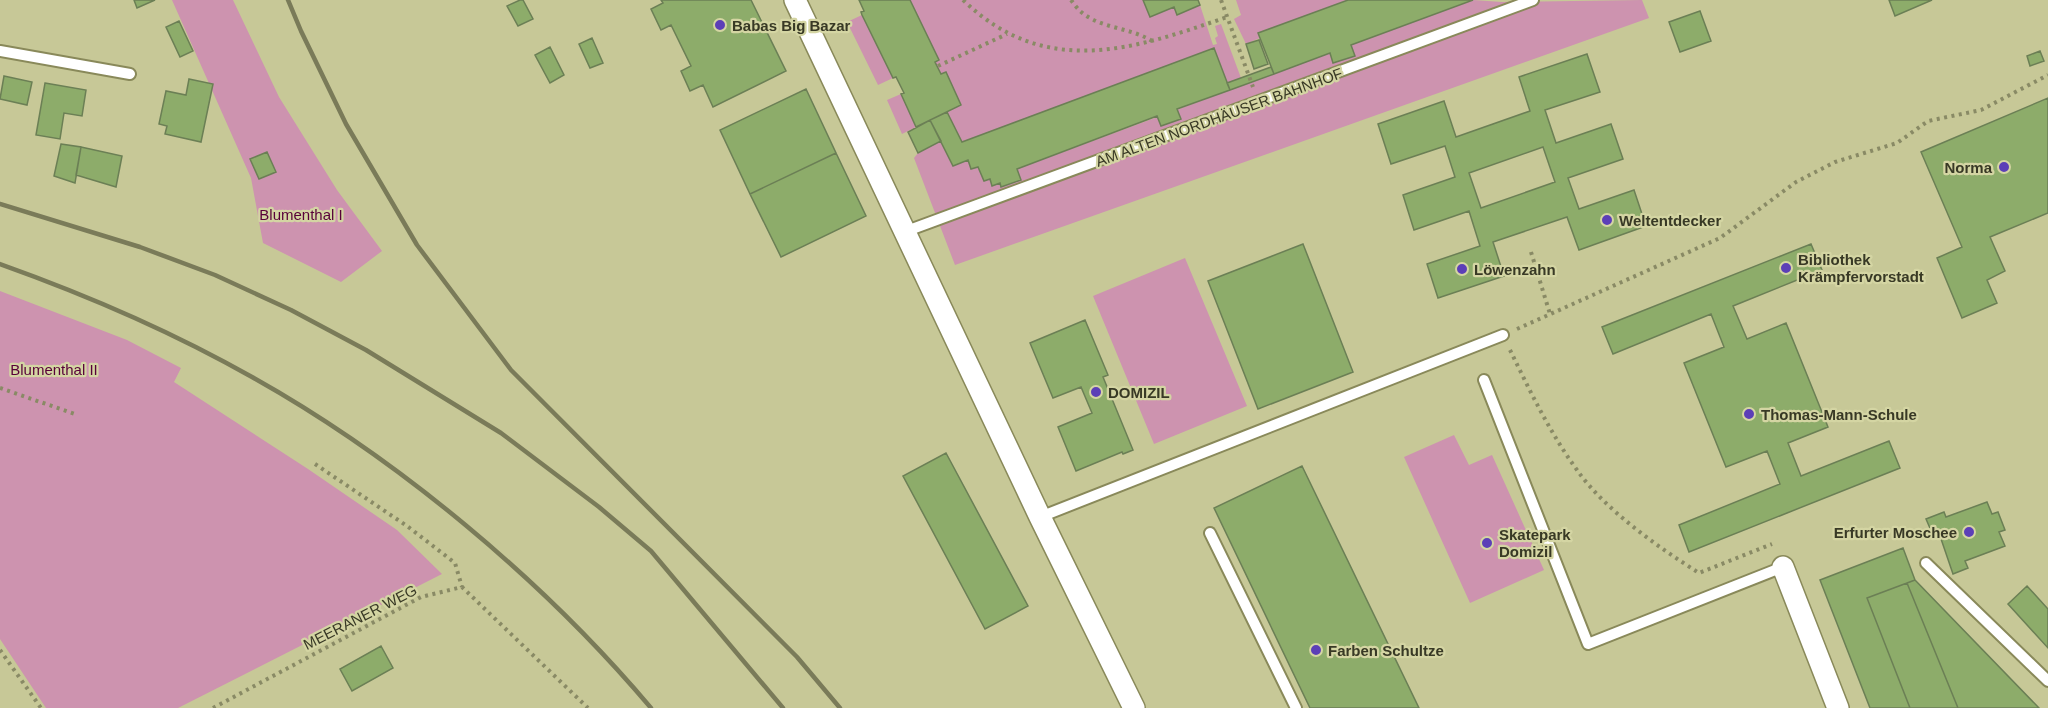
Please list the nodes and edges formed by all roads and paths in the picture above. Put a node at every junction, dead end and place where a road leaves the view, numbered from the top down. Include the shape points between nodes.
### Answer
1 (795, 0) edge
2 (963, 0) edge
3 (1079, 0) edge
4 (1221, 0) edge
5 (1533, 0) edge
6 (1072, 2) edge
7 (1227, 17) junction
8 (1007, 34) junction
9 (1153, 41) junction
10 (0, 51) edge
11 (938, 66) dead end
12 (130, 74) dead end
13 (2048, 75) edge
14 (1258, 103) junction
15 (904, 232) junction
16 (1531, 252) dead end
17 (1550, 314) junction
18 (1503, 335) junction
19 (1484, 380) dead end
20 (0, 388) edge
21 (75, 414) dead end
22 (315, 465) dead end
23 (1040, 518) junction
24 (1210, 533) dead end
25 (1926, 563) dead end
26 (1783, 567) junction
27 (462, 587) junction
28 (0, 650) edge
29 (2048, 681) edge
30 (40, 708) edge
31 (213, 708) edge
32 (588, 708) edge
33 (1134, 708) edge
34 (1296, 708) edge
35 (1838, 708) edge

1 - 15 street
2 - 8 path
3 - 6 path
4 - 7 path
5 - 14 lane, AM ALTEN NORDHÄUSER BAHNHOF
6 - 9 path via 1081,12 1107,25
7 - 9 path
7 - 14 path
8 - 9 path via 1047,47 1087,52
8 - 11 path
10 - 12 lane
13 - 17 path via 1982,110 1928,121 1897,143 1835,162 1796,182 1720,238
14 - 15 lane, AM ALTEN NORDHÄUSER BAHNHOF
15 - 23 street
16 - 17 path
17 - 18 path
18 - 23 lane
18 - 26 path via 1540,411 1577,471 1613,510 1699,573 1774,543
19 - 26 lane via 1588,644
20 - 21 path
22 - 27 path via 454,563
23 - 33 street
24 - 34 lane
25 - 29 lane
26 - 35 street
27 - 31 path, MEERANER WEG via 421,597
27 - 32 path
28 - 30 path

